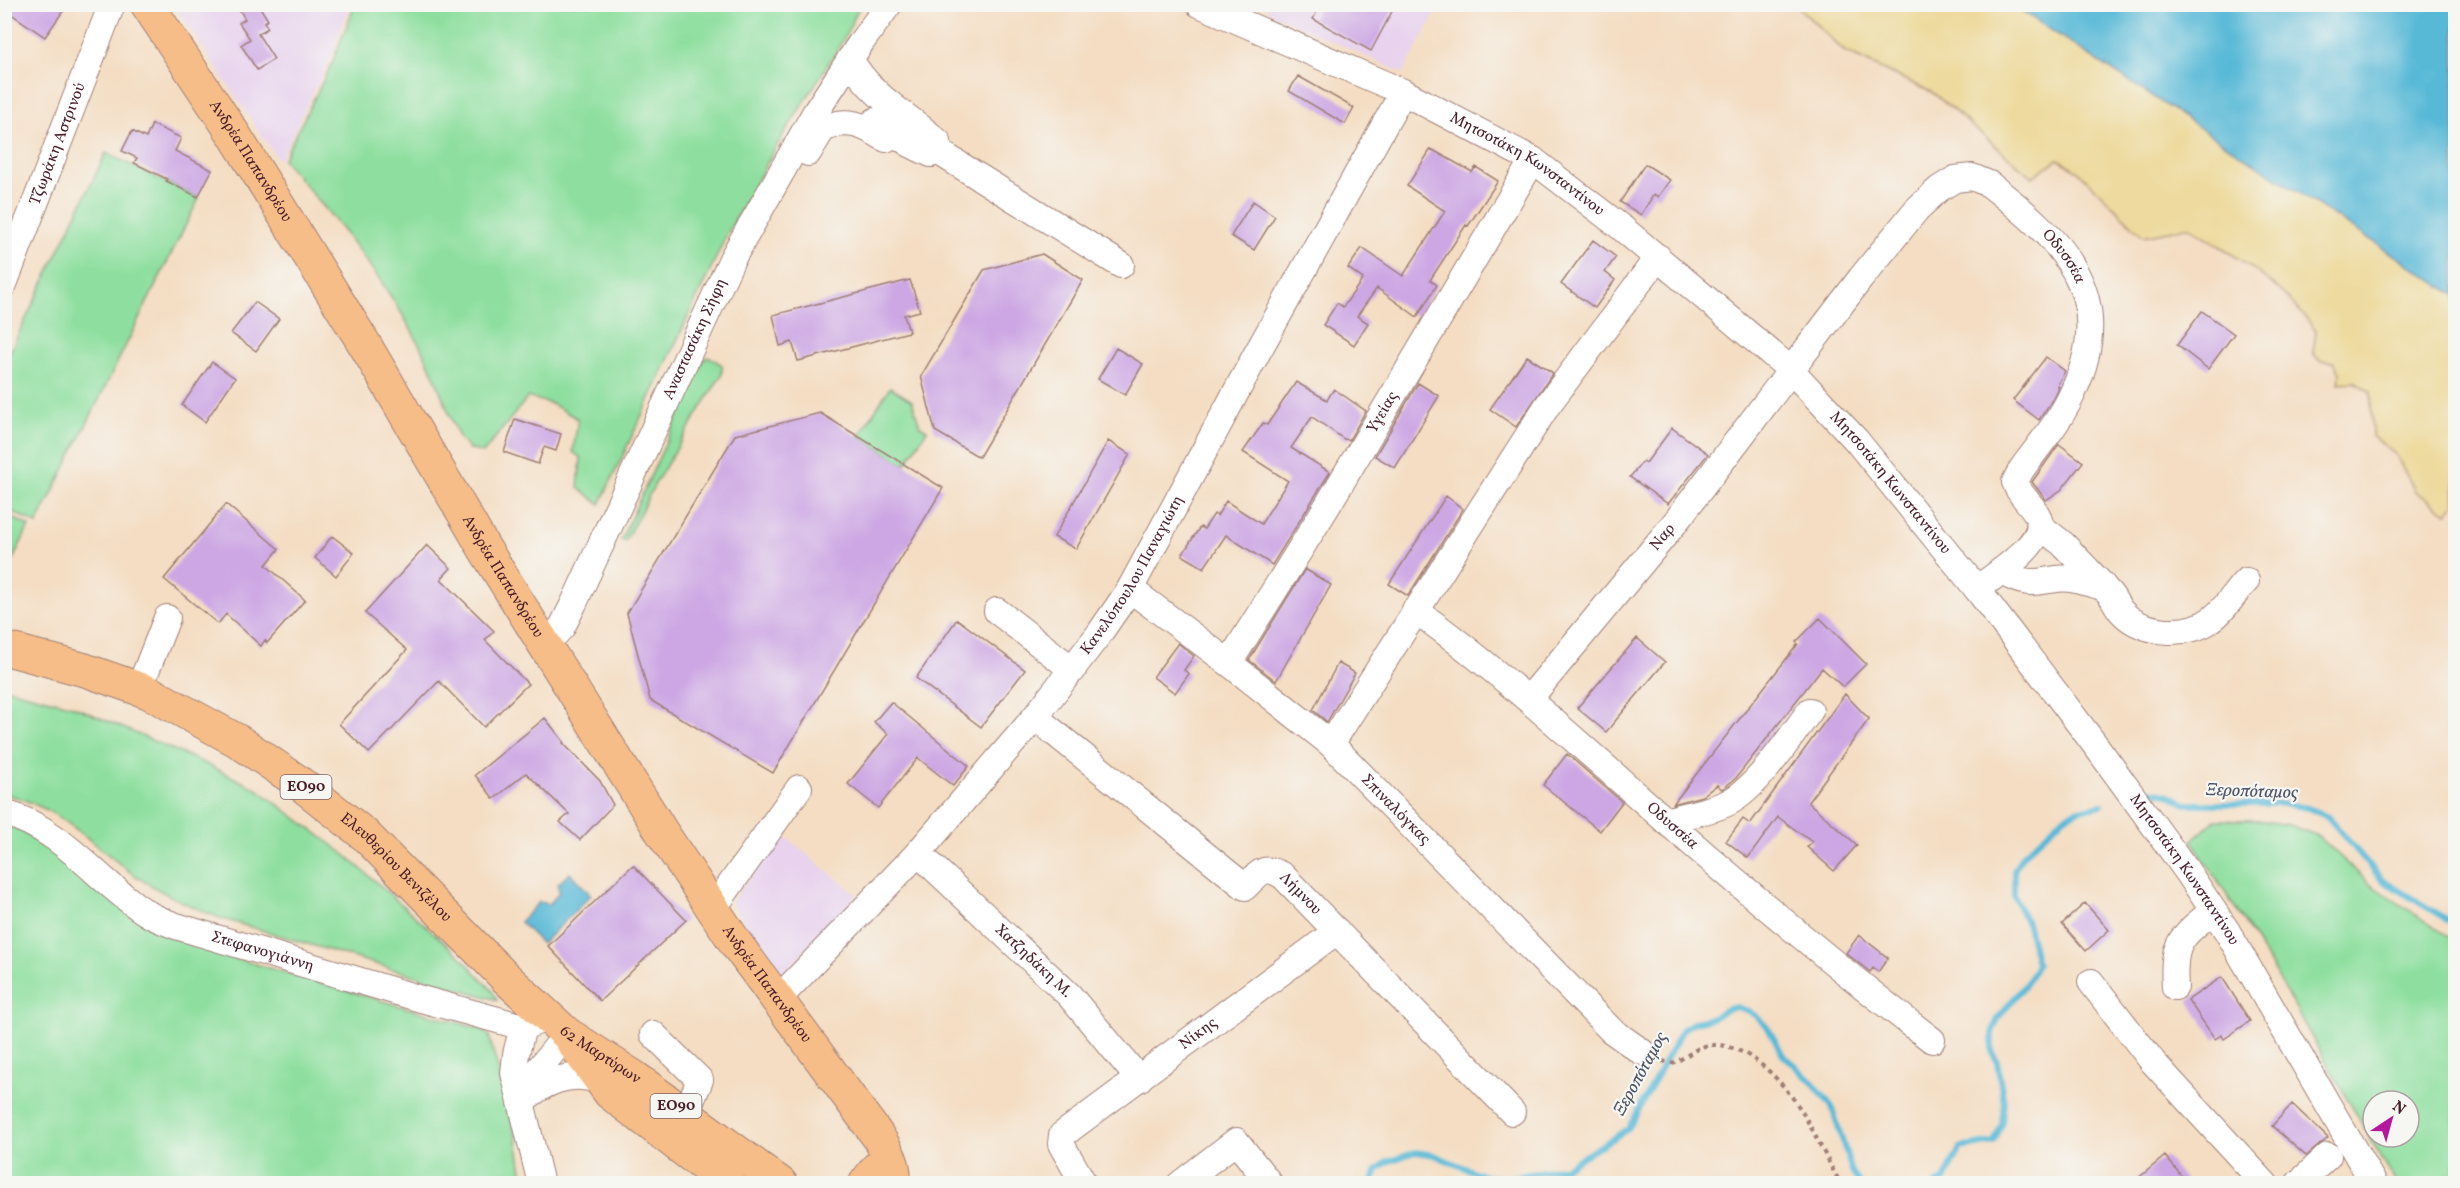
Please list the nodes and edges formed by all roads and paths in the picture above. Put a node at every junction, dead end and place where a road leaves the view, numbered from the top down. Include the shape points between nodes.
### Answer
1 (112, 4) edge
2 (147, 4) edge
3 (1199, 4) edge
4 (889, 5) edge
5 (1232, 12) edge
6 (856, 50) junction
7 (1403, 92) junction
8 (906, 105) dead end
9 (812, 118) junction
10 (886, 140) dead end
11 (934, 148) junction
12 (1533, 160) junction
13 (1658, 257) junction
14 (1121, 265) dead end
15 (4, 284) edge
16 (735, 286) dead end
17 (1791, 370) junction
18 (2040, 526) junction
19 (2001, 571) junction
20 (2246, 581) dead end
21 (1977, 589) junction
22 (2106, 589) junction
23 (1130, 590) junction
24 (1415, 610) junction
25 (997, 611) dead end
26 (167, 618) dead end
27 (545, 645) junction
28 (4, 648) edge
29 (1229, 663) junction
30 (1073, 670) junction
31 (139, 690) junction
32 (1529, 699) junction
33 (1810, 711) dead end
34 (1035, 717) junction
35 (1331, 744) junction
36 (799, 788) dead end
37 (4, 813) edge
38 (1666, 820) junction
39 (918, 853) junction
40 (713, 909) junction
41 (2213, 911) junction
42 (1337, 931) junction
43 (2091, 982) dead end
44 (2175, 987) dead end
45 (778, 999) junction
46 (546, 1026) junction
47 (653, 1034) dead end
48 (1932, 1040) dead end
49 (1642, 1052) dead end
50 (1669, 1063) dead end
51 (1139, 1079) junction
52 (598, 1080) junction
53 (521, 1102) junction
54 (1512, 1112) dead end
55 (686, 1113) junction
56 (2328, 1156) dead end
57 (884, 1179) edge
58 (541, 1184) edge
59 (728, 1184) edge
60 (781, 1184) edge
61 (1084, 1184) edge
62 (1179, 1184) edge
63 (1270, 1184) edge
64 (1842, 1184) edge
65 (2265, 1184) edge
66 (2298, 1184) edge
67 (2374, 1184) edge

1 - 15 street, Τζωράκη Αστρινού
2 - 27 main road, Ανδρέα Παπανδρέου via 235,136
3 - 5 street, Μητσοτάκη Κωνσταντίνου
4 - 6 street, Αναστασάκη Σήφη
4 - 8 street via 875,51 874,71 884,89
5 - 7 street, Μητσοτάκη Κωνσταντίνου
6 - 9 street, Αναστασάκη Σήφη
6 - 11 street via 861,77
7 - 12 street, Μητσοτάκη Κωνσταντίνου
7 - 23 street, Κανελόπουλου Παναγιώτη
9 - 11 street via 844,110 861,113 910,144
9 - 27 street, Αναστασάκη Σήφη via 732,259 574,603 562,627
10 - 16 street via 857,124 822,130
11 - 14 street
12 - 13 street, Μητσοτάκη Κωνσταντίνου
12 - 29 street, Υγείας
13 - 17 street, Μητσοτάκη Κωνσταντίνου
13 - 24 street via 1547,406
17 - 18 street, Οδυσσέα via 1928,199 1963,176 1989,184 2056,245 2077,273 2088,302 2087,340 2079,379 2066,406 2015,482 2038,516
17 - 21 street, Μητσοτάκη Κωνσταντίνου via 1856,440
17 - 32 street, Ναρ via 1674,524
18 - 19 street via 2032,544
18 - 22 street
19 - 21 street
19 - 22 street via 2023,582 2077,580
20 - 22 street via 2211,620 2196,628 2175,631 2134,621 2123,613
21 - 41 street, Μητσοτάκη Κωνσταντίνου via 2099,750
23 - 29 street, Σπιναλόγκας
23 - 30 street, Κανελόπουλου Παναγιώτη
24 - 32 street, Οδυσσέα
24 - 35 street
25 - 30 street
26 - 31 street
27 - 40 main road, Ανδρέα Παπανδρέου
28 - 31 main road, Ελευθερίου Βενιζέλου / ΕΟ90 via 85,670
29 - 35 street, Σπιναλόγκας
30 - 34 street, Κανελόπουλου Παναγιώτη
31 - 46 main road, Ελευθερίου Βενιζέλου / ΕΟ90 via 238,741 336,810 388,857
32 - 38 street, Οδυσσέα
33 - 38 street via 1752,784 1736,798 1724,805
34 - 39 street, Κανελόπουλου Παναγιώτη
34 - 42 street, Λήμνου via 1245,887 1271,869 1283,876
35 - 49 street, Σπιναλόγκας via 1611,1030
36 - 40 street
37 - 46 street, Στεφανογιάννη via 54,836 132,903 176,926 421,999
38 - 48 street, Οδυσσέα
39 - 45 street, Κανελόπουλου Παναγιώτη
39 - 51 street, Χατζηδάκη Μ. via 1069,995
40 - 45 main road, Ανδρέα Παπανδρέου
41 - 44 street via 2186,933 2177,947
41 - 67 street, Μητσοτάκη Κωνσταντίνου
42 - 51 street, Νίκης
42 - 54 street, Λήμνου
43 - 65 street via 2153,1062
45 - 57 main road, Ανδρέα Παπανδρέου via 891,1158
46 - 52 main road, 62 Μαρτύρων / ΕΟ90
46 - 53 street via 534,1075
46 - 53 street via 516,1053 514,1073
46 - 55 main road, 62 Μαρτύρων / ΕΟ90 via 605,1056
47 - 55 street via 700,1080
50 - 64 path via 1694,1049 1713,1045 1737,1050 1751,1058 1780,1083 1799,1107
51 - 61 street, Νίκης via 1060,1138
52 - 53 street via 573,1076 552,1081
52 - 59 main road, 62 Μαρτύρων / ΕΟ90
53 - 58 street
55 - 60 main road, 62 Μαρτύρων / ΕΟ90
56 - 66 street
62 - 63 street via 1236,1141

